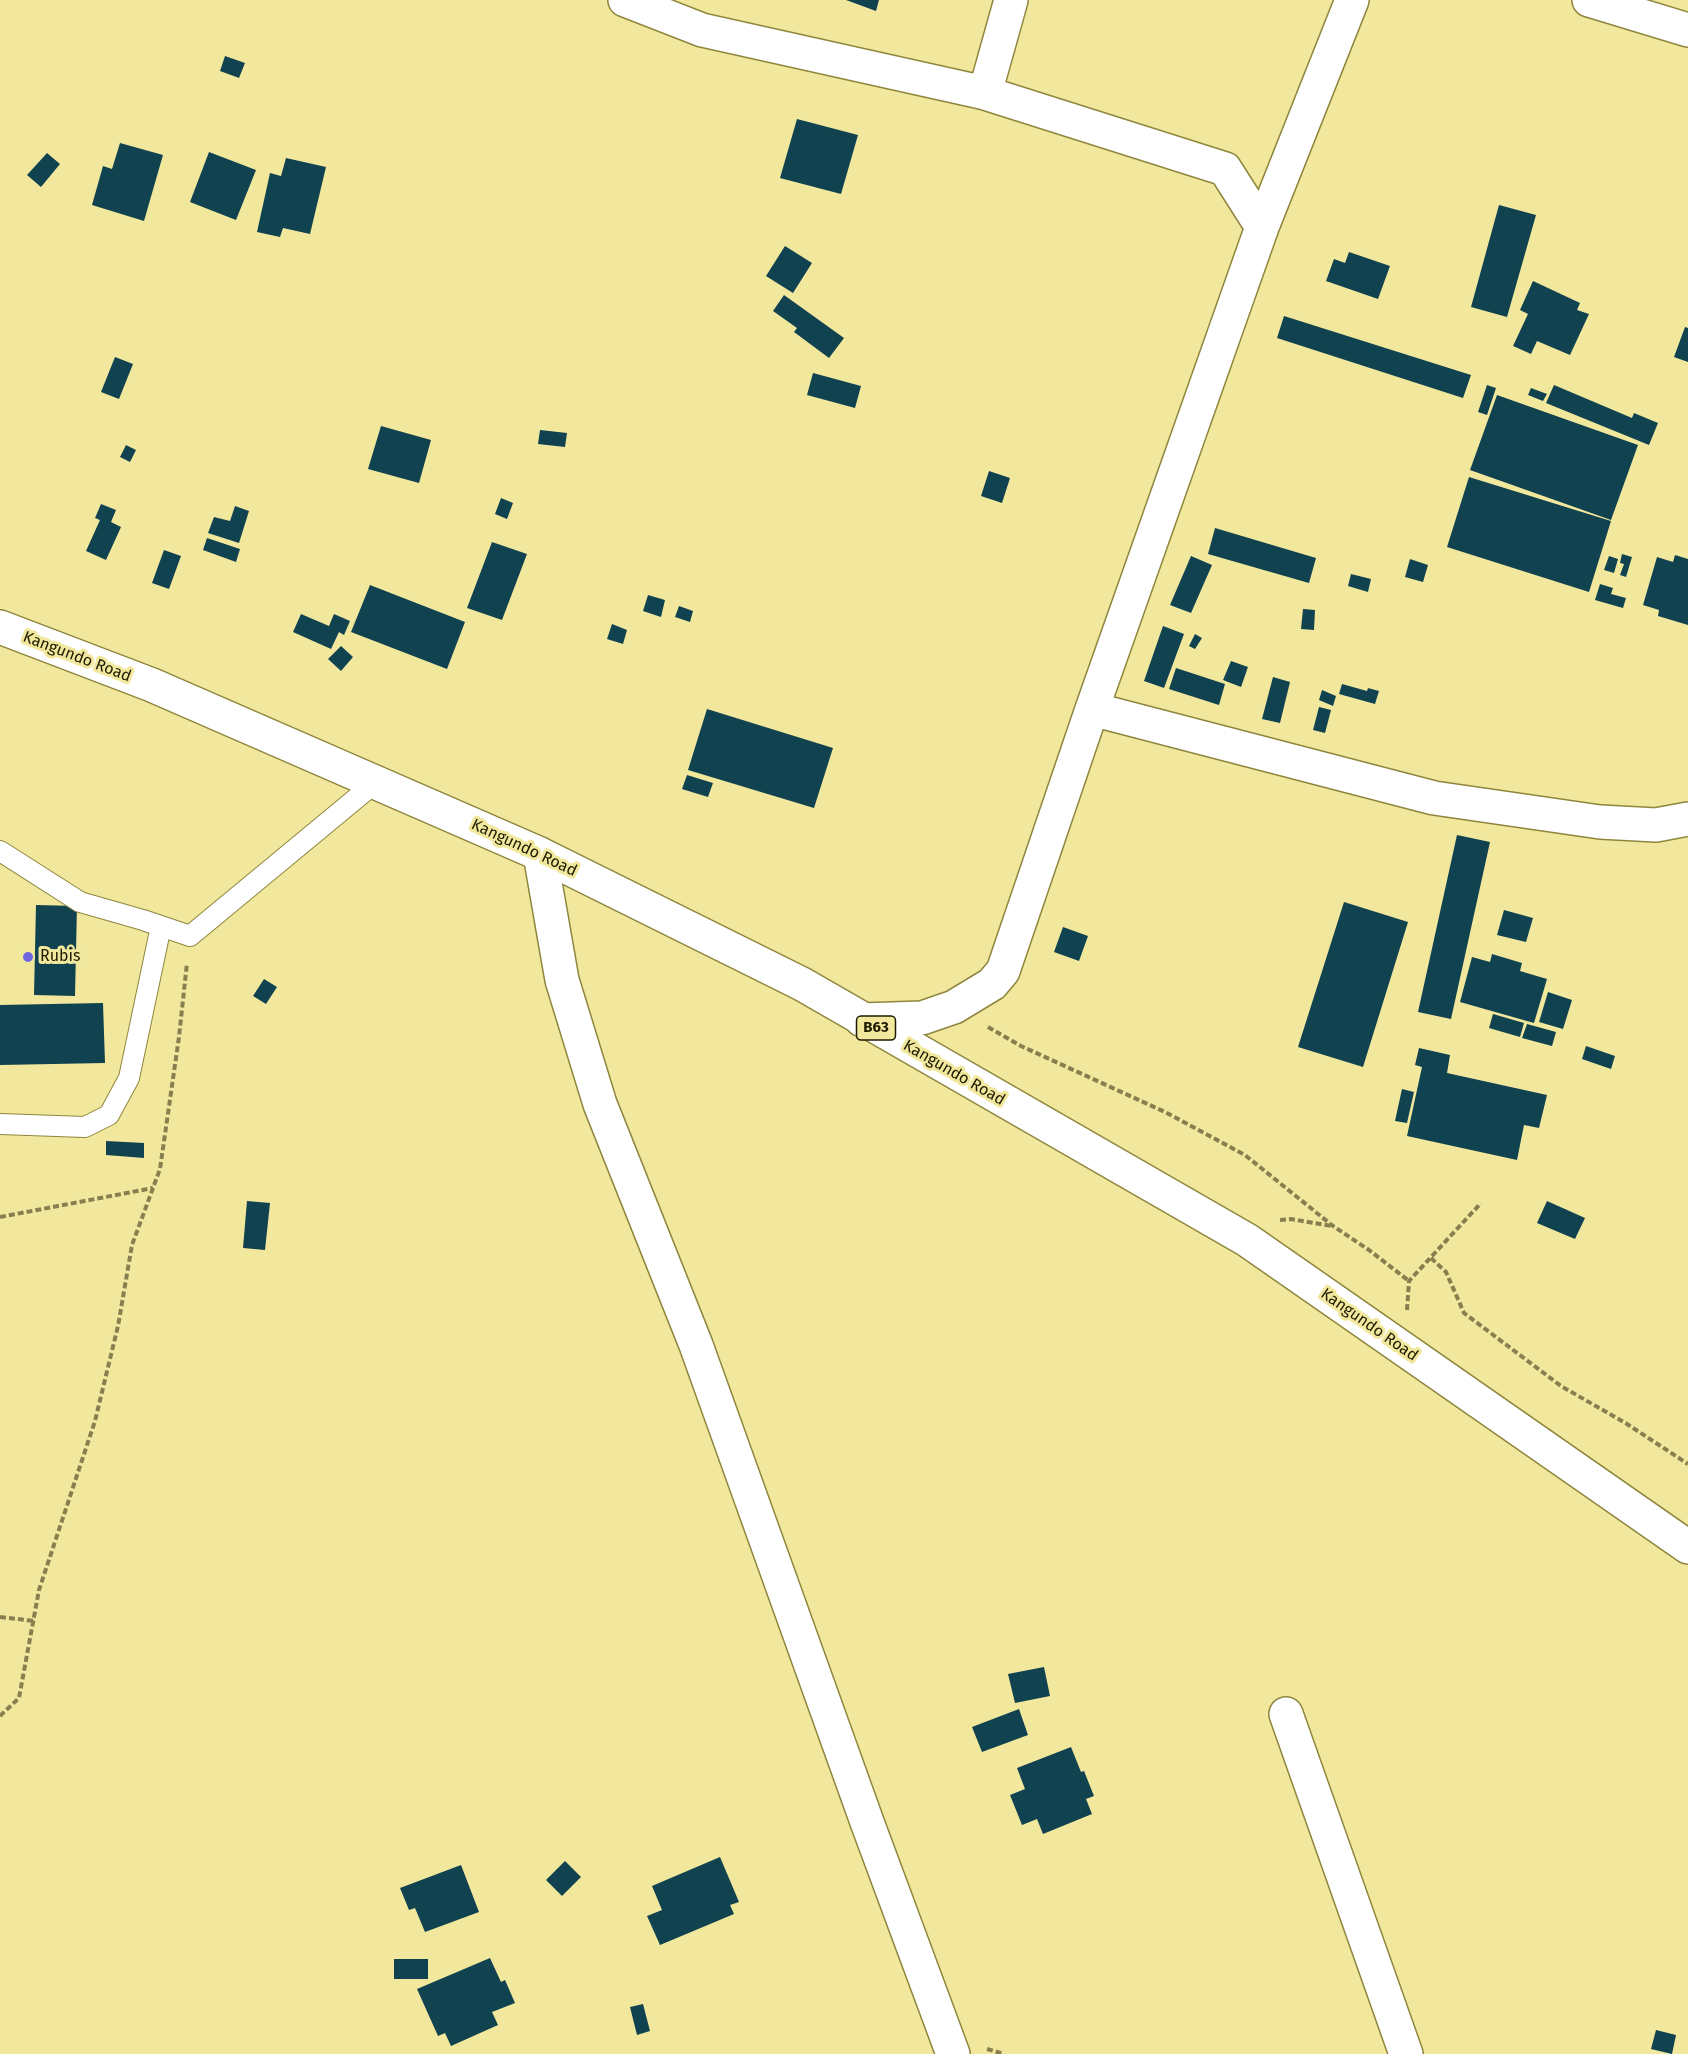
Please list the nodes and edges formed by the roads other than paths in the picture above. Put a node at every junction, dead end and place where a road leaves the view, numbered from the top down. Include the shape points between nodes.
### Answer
1 (624, 0) edge
2 (1011, 0) edge
3 (1352, 0) edge
4 (1589, 0) edge
5 (1688, 30) edge
6 (985, 93) junction
7 (1262, 227) junction
8 (0, 627) edge
9 (1092, 709) junction
10 (376, 782) junction
11 (1688, 819) edge
12 (0, 851) edge
13 (540, 854) junction
14 (161, 926) junction
15 (862, 1020) junction
16 (0, 1124) edge
17 (1688, 1547) edge
18 (1286, 1714) dead end
19 (952, 2054) edge
20 (1406, 2054) edge

1 - 6 main road via 702,30
2 - 6 main road
3 - 7 main road
4 - 5 main road
6 - 7 main road via 1225,169
7 - 9 main road
8 - 10 main road, Kangundo Road / B63 via 152,685
9 - 11 main road via 1434,798 1600,822 1656,825
9 - 15 main road via 1003,971 992,984 954,1007 921,1018
10 - 13 main road, Kangundo Road / B63
10 - 14 lane via 190,936
12 - 14 lane via 80,902
13 - 15 main road, Kangundo Road / B63 via 802,984
13 - 19 main road via 562,980 600,1104 696,1345
14 - 16 lane via 129,1078 109,1115 85,1127
15 - 17 main road, Kangundo Road / B63 via 1247,1240
18 - 20 main road

